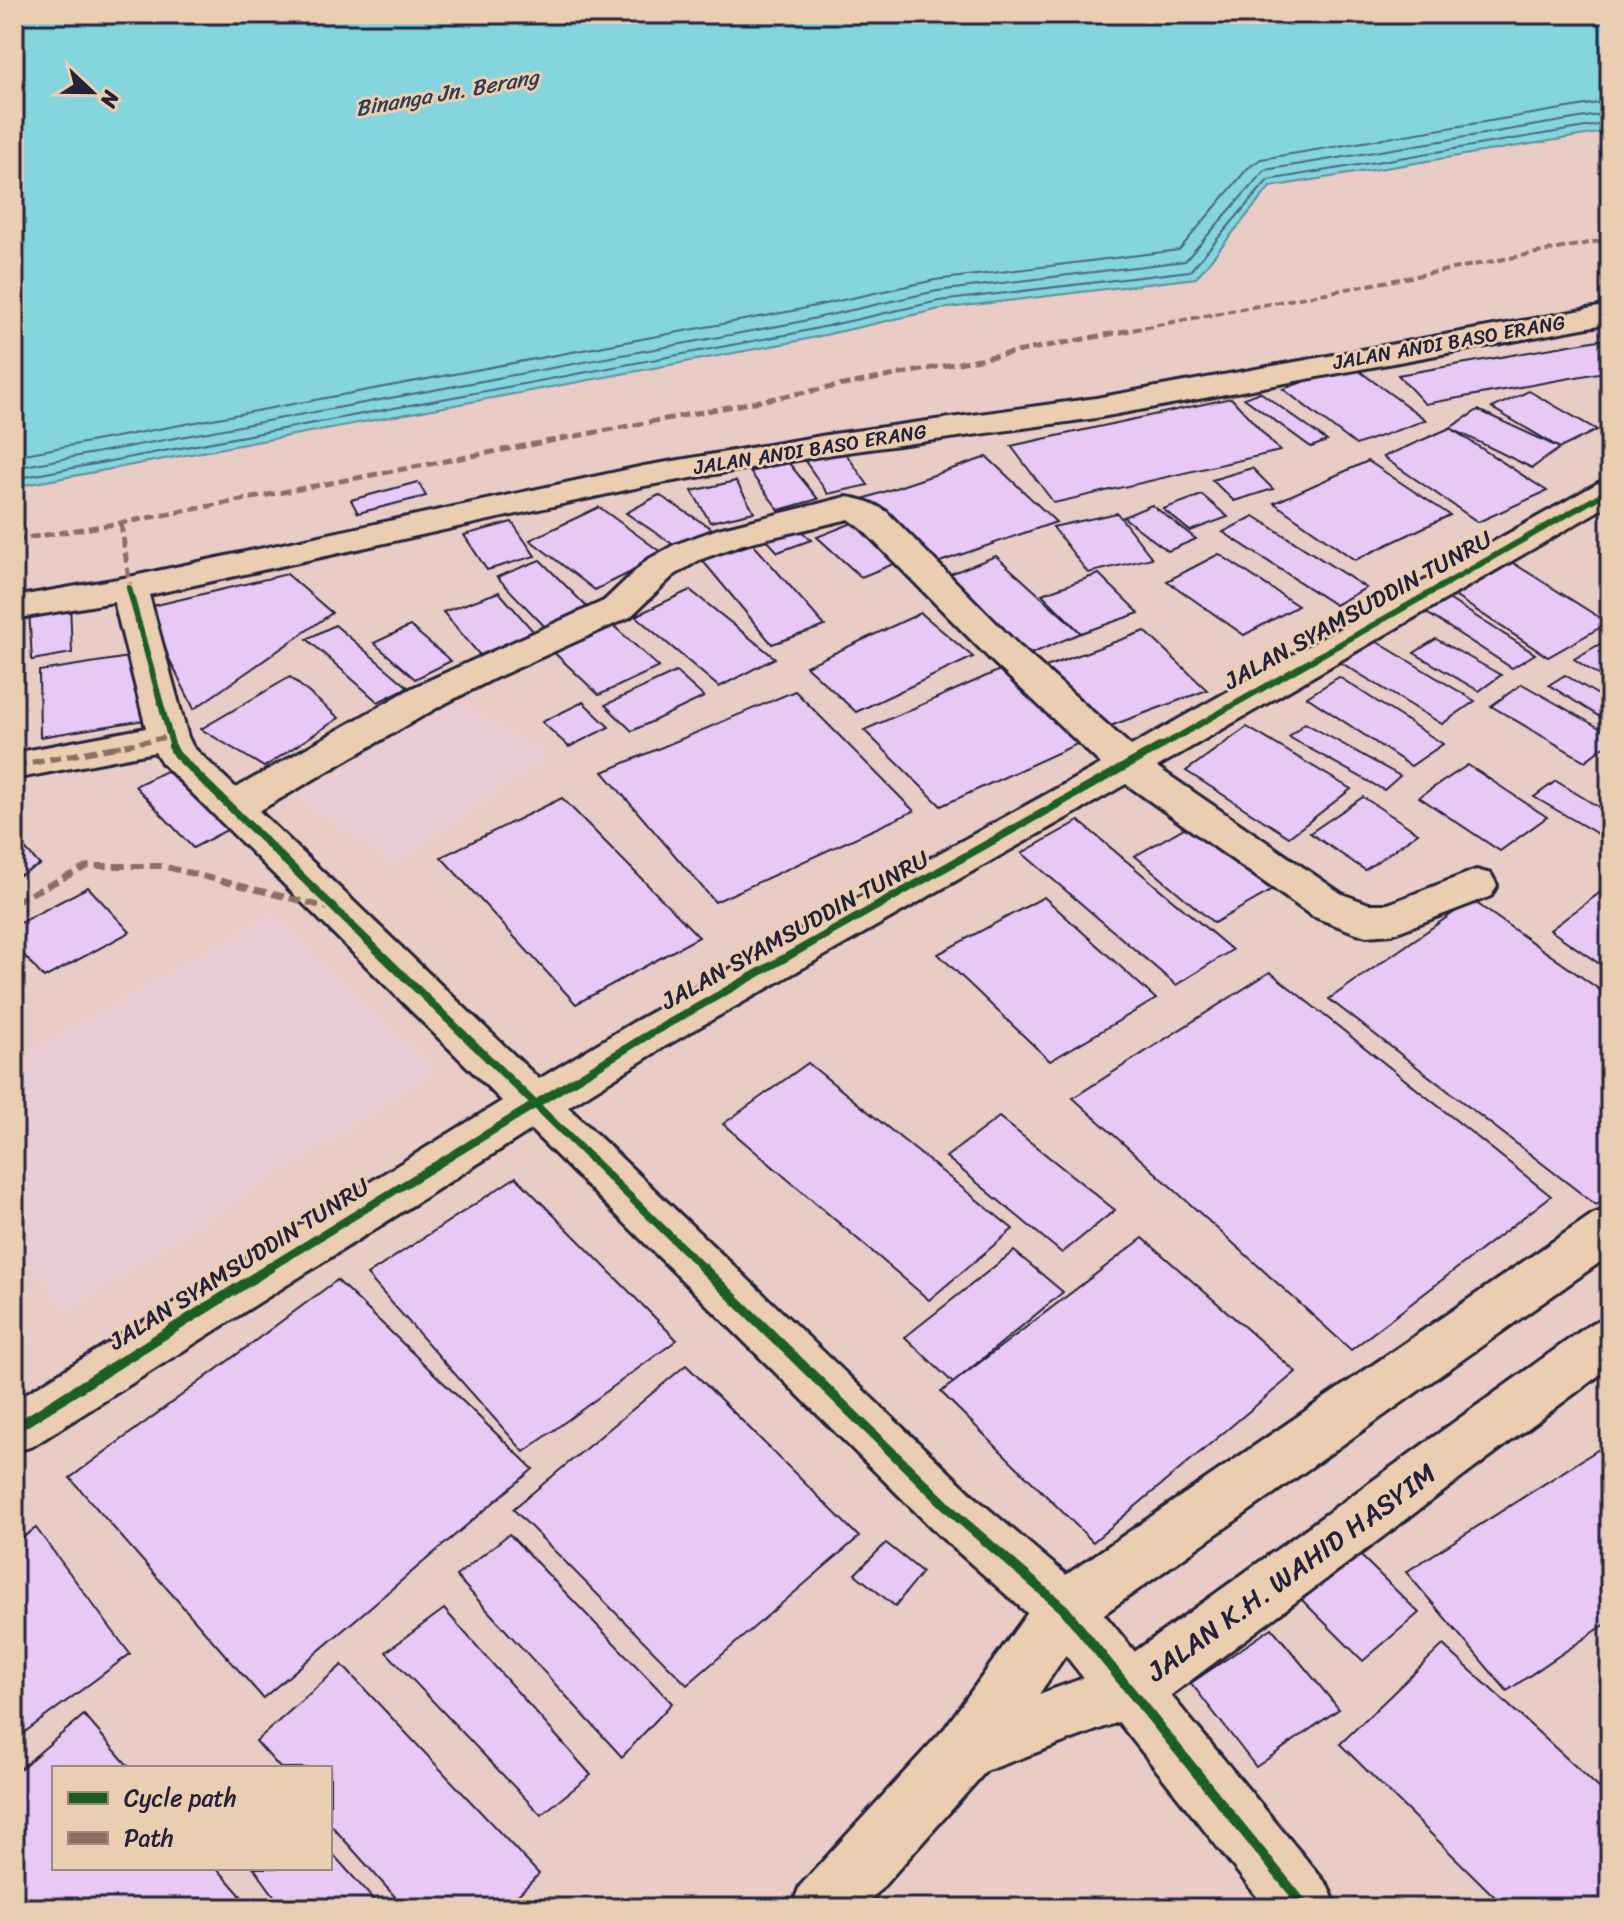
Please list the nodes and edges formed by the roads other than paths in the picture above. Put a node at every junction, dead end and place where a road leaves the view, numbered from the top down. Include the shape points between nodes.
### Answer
1 (1610, 314) edge
2 (1610, 490) edge
3 (129, 588) junction
4 (14, 608) edge
5 (168, 737) junction
6 (14, 766) edge
7 (1128, 766) junction
8 (231, 809) junction
9 (1476, 885) dead end
10 (536, 1103) junction
11 (1610, 1228) edge
12 (1610, 1338) edge
13 (14, 1429) edge
14 (1064, 1609) junction
15 (1130, 1690) junction
16 (966, 1749) junction
17 (822, 1908) edge
18 (1306, 1908) edge

1 - 3 main road, JALAN ANDI BASO ERANG via 1096,408 644,476
2 - 7 main road, JALAN SYAMSUDDIN TUNRU
3 - 4 main road, JALAN ANDI BASO ERANG
3 - 5 main road
5 - 6 main road
5 - 8 main road via 176,754
7 - 8 main road via 1005,653 874,520 846,508 742,534 667,563 617,609 426,697
7 - 9 main road via 1327,905 1356,917 1392,919
7 - 10 main road, JALAN SYAMSUDDIN TUNRU
8 - 10 main road
10 - 13 main road, JALAN SYAMSUDDIN TUNRU
10 - 14 main road via 959,1518
11 - 14 main road
12 - 15 main road, JALAN K.H. WAHID HASYIM
14 - 15 main road
14 - 16 main road
15 - 16 main road, JALAN K.H. WAHID HASYIM
15 - 18 main road
16 - 17 main road, JALAN K.H. WAHID HASYIM

